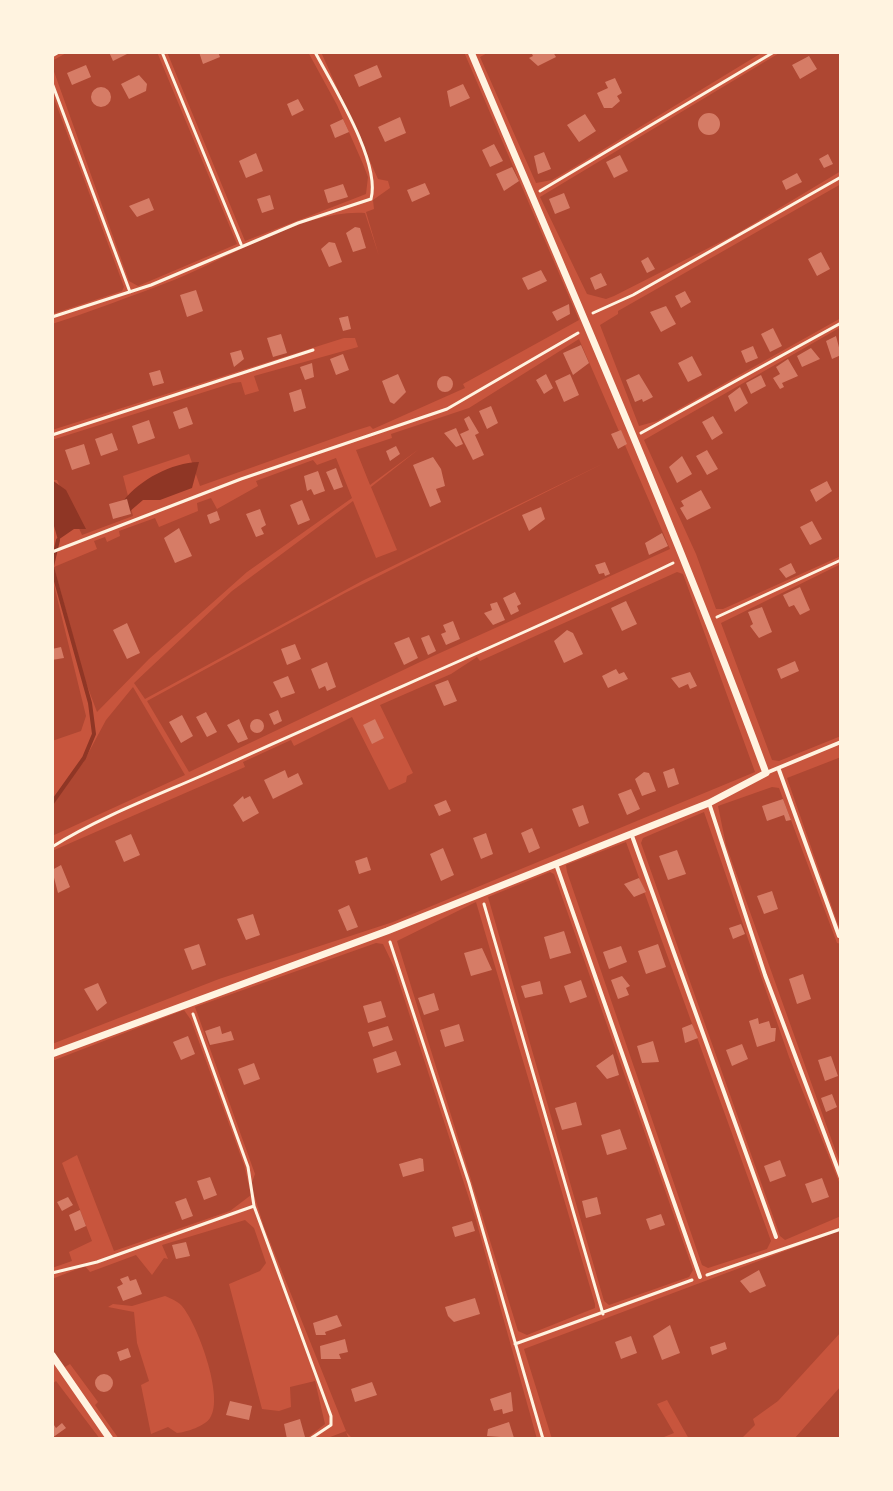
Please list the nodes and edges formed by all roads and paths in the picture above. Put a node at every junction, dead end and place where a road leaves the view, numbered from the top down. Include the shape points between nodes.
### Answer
1 (59, 52) edge
2 (162, 52) edge
3 (315, 52) edge
4 (471, 52) edge
5 (774, 52) edge
6 (52, 56) edge
7 (52, 83) edge
8 (841, 177) edge
9 (533, 195) junction
10 (242, 246) junction
11 (130, 292) junction
12 (585, 316) junction
13 (52, 317) edge
14 (841, 323) edge
15 (589, 328) junction
16 (313, 350) dead end
17 (52, 435) edge
18 (632, 438) junction
19 (52, 552) edge
20 (684, 558) junction
21 (841, 560) edge
22 (710, 620) junction
23 (841, 742) edge
24 (779, 770) junction
25 (766, 773) junction
26 (709, 803) junction
27 (631, 833) junction
28 (52, 847) edge
29 (556, 864) junction
30 (481, 893) junction
31 (387, 931) junction
32 (839, 936) edge
33 (189, 1003) junction
34 (52, 1054) edge
35 (841, 1178) edge
36 (254, 1206) junction
37 (841, 1229) edge
38 (776, 1237) dead end
39 (52, 1273) edge
40 (700, 1277) junction
41 (603, 1314) junction
42 (515, 1344) junction
43 (52, 1355) edge
44 (110, 1439) edge
45 (310, 1439) edge
46 (543, 1439) edge

1 - 6 path
2 - 10 path
3 - 10 path via 344,105 375,184 371,199
4 - 9 street
5 - 9 path
7 - 11 path
8 - 12 path via 633,295
9 - 12 street
10 - 11 path
11 - 13 path
12 - 15 street
14 - 18 path
15 - 18 street
15 - 19 path via 447,409 241,479
16 - 17 path
18 - 20 street
20 - 22 street
20 - 28 path
21 - 22 path
22 - 25 street
23 - 24 lane
24 - 25 lane
24 - 32 lane
25 - 26 street
26 - 27 street
26 - 35 lane via 765,975
27 - 29 street
27 - 38 lane
29 - 30 street
29 - 40 lane
30 - 31 street
30 - 41 path
31 - 33 street
31 - 42 path
33 - 34 street
33 - 36 path via 248,1167
36 - 39 path
36 - 45 path via 331,1416 331,1425
37 - 40 path
40 - 41 path
41 - 42 path
42 - 46 path
43 - 44 street

